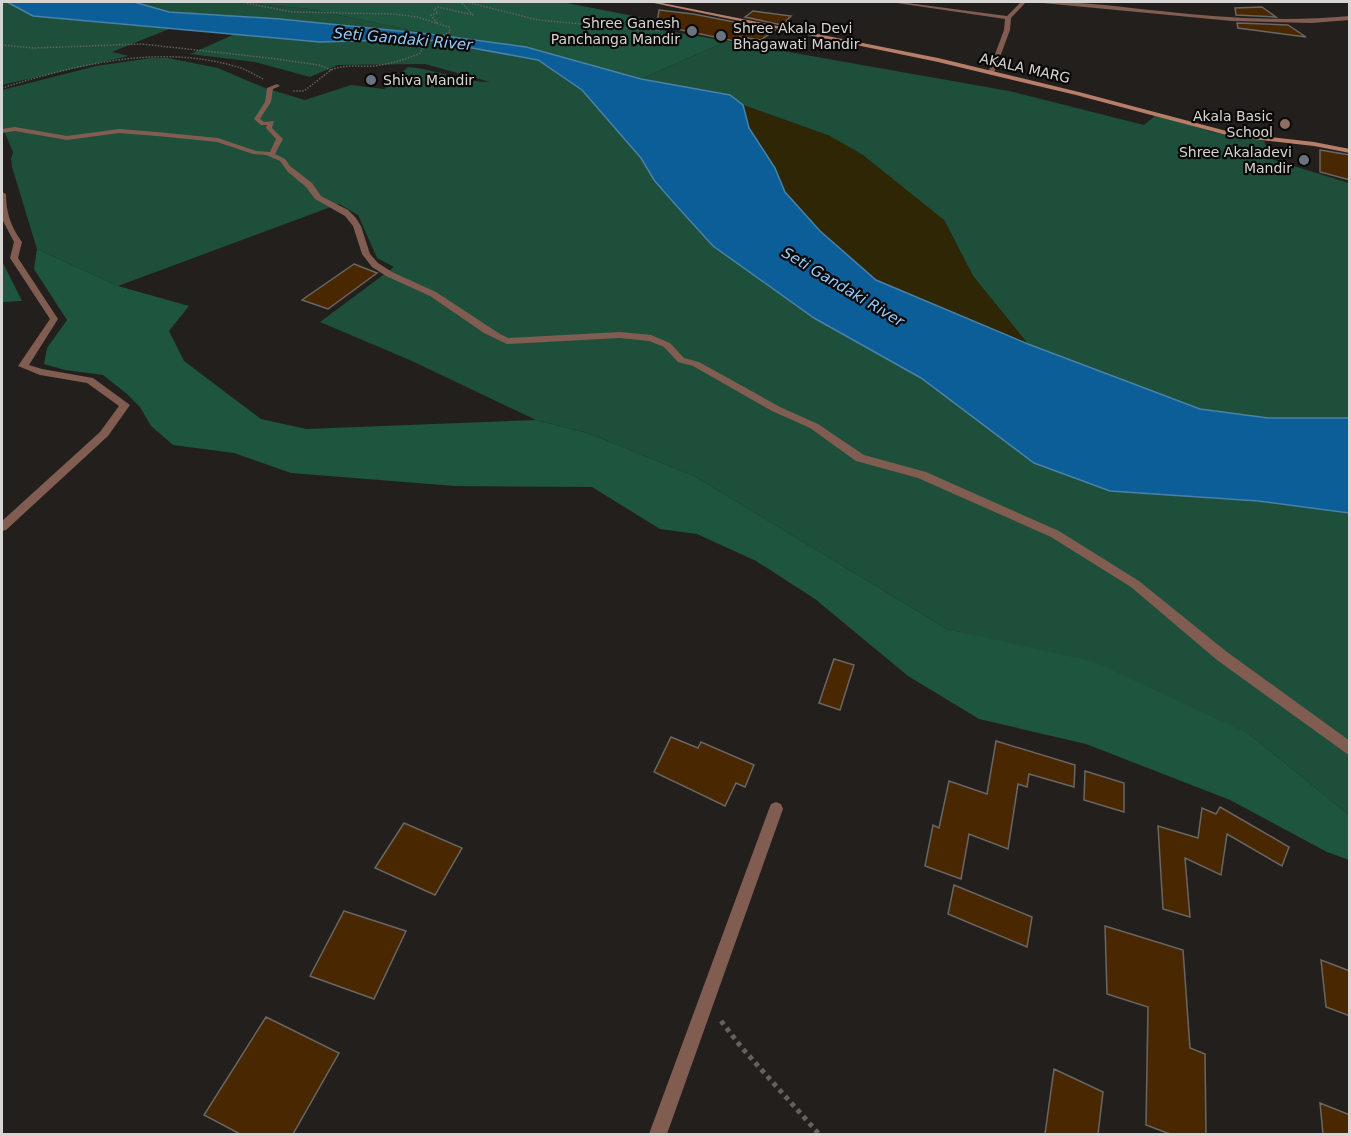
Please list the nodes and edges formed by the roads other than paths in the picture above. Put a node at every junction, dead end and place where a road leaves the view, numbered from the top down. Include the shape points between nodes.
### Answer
1 (652, 2) edge
2 (893, 2) edge
3 (1023, 2) edge
4 (1035, 2) edge
5 (1008, 18) junction
6 (1350, 18) edge
7 (991, 73) junction
8 (276, 86) road end
9 (2, 131) edge
10 (1350, 151) edge
11 (271, 156) junction
12 (2, 194) edge
13 (2, 527) edge
14 (1350, 750) edge
15 (776, 809) dead end
16 (658, 1134) edge

1 - 7 main road, AKALA MARG
2 - 5 street
3 - 5 street
4 - 6 street via 1294,23
5 - 7 street
7 - 10 main road, AKALA MARG via 1234,135
8 - 11 street via 270,88 270,102 257,119 263,124 272,122 269,128 280,139
9 - 11 street via 15,129 67,138 120,132 157,134 218,140
11 - 14 street via 283,160 284,166 309,185 317,198 346,212 360,231 364,251 374,265 432,293 487,332 507,341 636,335 667,345 681,360 696,364 814,426 860,458 922,475 1055,534 1135,584 1222,656
12 - 13 street via 7,228 18,242 14,258 54,319 23,366 90,380 125,405 104,434
15 - 16 street

